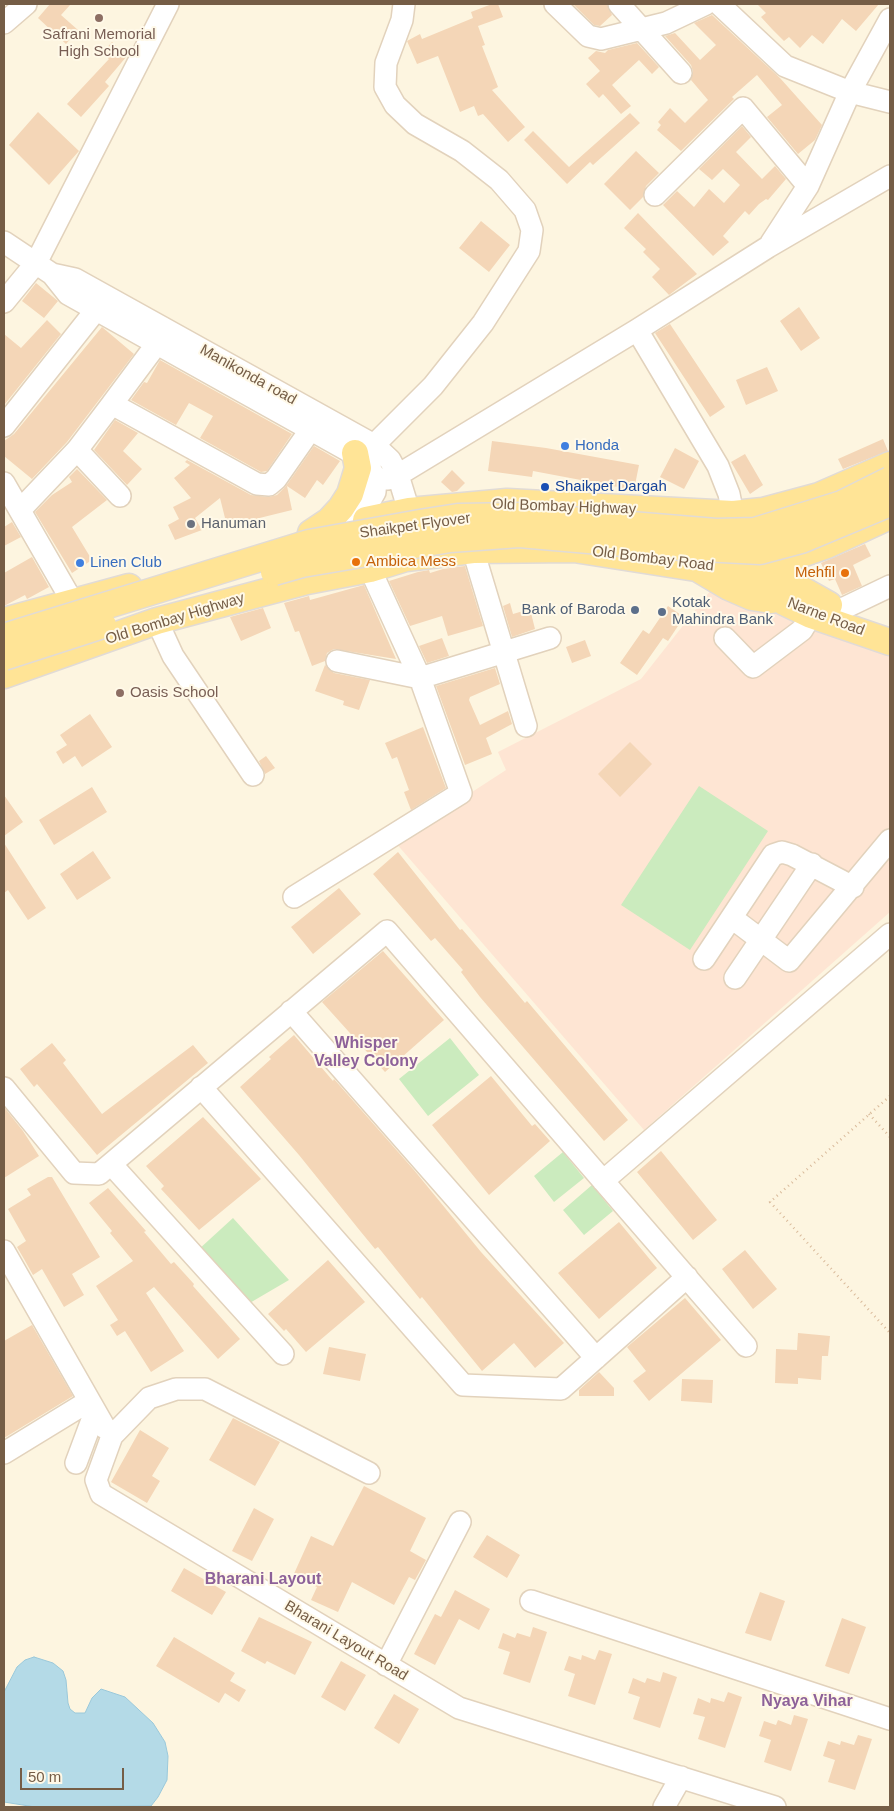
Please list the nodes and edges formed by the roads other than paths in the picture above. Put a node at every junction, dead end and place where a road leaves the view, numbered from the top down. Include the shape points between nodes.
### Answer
1 (26, 4) edge
2 (168, 4) edge
3 (404, 4) edge
4 (555, 4) edge
5 (619, 4) edge
6 (706, 4) edge
7 (719, 4) edge
8 (890, 19) edge
9 (4, 23) edge
10 (642, 29) junction
11 (681, 73) dead end
12 (850, 92) junction
13 (890, 102) edge
14 (890, 176) edge
15 (808, 186) junction
16 (655, 195) dead end
17 (4, 242) edge
18 (768, 247) junction
19 (44, 269) junction
20 (4, 302) edge
21 (96, 310) junction
22 (637, 330) junction
23 (156, 345) junction
24 (112, 404) junction
25 (4, 426) edge
26 (311, 429) junction
27 (365, 449) junction
28 (77, 450) junction
29 (890, 465) edge
30 (398, 475) junction
31 (376, 479) junction
32 (890, 480) edge
33 (4, 483) edge
34 (120, 496) dead end
35 (890, 503) edge
36 (20, 510) junction
37 (409, 511) junction
38 (733, 514) junction
39 (890, 516) edge
40 (352, 522) junction
41 (310, 533) junction
42 (473, 550) junction
43 (406, 558) joint
44 (776, 562) junction
45 (696, 568) junction
46 (743, 568) junction
47 (370, 569) junction
48 (890, 586) edge
49 (72, 601) junction
50 (784, 602) junction
51 (840, 610) junction
52 (811, 615) junction
53 (4, 621) edge
54 (157, 621) junction
55 (890, 629) edge
56 (4, 637) edge
57 (550, 638) dead end
58 (725, 638) dead end
59 (890, 642) edge
60 (503, 652) junction
61 (4, 657) edge
62 (337, 661) dead end
63 (4, 675) edge
64 (420, 678) junction
65 (526, 726) dead end
66 (253, 774) dead end
67 (890, 840) edge
68 (812, 864) junction
69 (853, 887) junction
70 (294, 896) dead end
71 (732, 918) junction
72 (890, 934) edge
73 (762, 939) junction
74 (704, 959) dead end
75 (735, 978) dead end
76 (291, 1012) junction
77 (201, 1087) junction
78 (4, 1088) edge
79 (111, 1164) junction
80 (604, 1181) junction
81 (4, 1251) edge
82 (687, 1277) junction
83 (746, 1346) dead end
84 (283, 1354) dead end
85 (596, 1358) junction
86 (97, 1414) junction
87 (4, 1453) edge
88 (76, 1463) dead end
89 (369, 1473) dead end
90 (460, 1522) dead end
91 (532, 1601) dead end
92 (386, 1665) junction
93 (890, 1719) edge
94 (681, 1777) junction
95 (664, 1807) edge
96 (775, 1807) edge

1 - 9 street
2 - 19 street
3 - 27 street via 402,20 386,63 385,87 414,124 462,151 498,180 525,210 532,230 529,251 483,323 433,386
4 - 10 street via 583,33 594,38
5 - 10 street
6 - 10 street via 666,23
7 - 12 street via 785,66
8 - 12 street
10 - 11 street
12 - 13 street
12 - 15 street
14 - 18 street
15 - 16 street via 743,108
15 - 18 street
17 - 19 street, Manikonda road
18 - 22 street
19 - 20 street
19 - 21 street, Manikonda road via 68,294
19 - 27 street, Manikonda road via 75,279
21 - 23 street, Manikonda road
21 - 25 street
22 - 30 street
22 - 38 street via 718,466
23 - 24 street
23 - 26 street, Manikonda road
24 - 26 street via 264,486 276,479
24 - 28 street
26 - 27 street, Manikonda road
27 - 30 street, Manikonda road via 390,460
27 - 31 street, Manikonda road via 365,460
27 - 41 main road via 350,494 341,508 329,521
28 - 34 street
28 - 36 street
29 - 38 main road, Old Bombay Highway via 819,496 763,511
30 - 31 street
30 - 37 street, Manikonda road
31 - 40 street via 370,502
32 - 56 main road, Shaikpet Flyover, bridge via 842,504 755,531 716,532 521,516 458,517 411,524 309,543
33 - 36 street
35 - 61 main road, Shaikpet Flyover, bridge via 800,540 760,552 519,534 450,539 302,564
36 - 49 street
37 - 38 main road, Old Bombay Highway via 507,502
37 - 40 main road, Old Bombay Highway
38 - 46 main road
39 - 44 main road, Old Bombay Road via 827,545
40 - 41 main road, Old Bombay Highway
41 - 49 main road, Old Bombay Highway
42 - 43 main road, Old Bombay Road
42 - 45 main road, Old Bombay Road via 574,549
42 - 60 street
43 - 47 main road, Old Bombay Highway
44 - 46 main road, Old Bombay Road
44 - 51 main road, Narne Road via 790,583
45 - 46 main road, Old Bombay Road
45 - 50 main road via 752,597
46 - 50 main road, Narne Road via 754,582
47 - 54 main road, Old Bombay Highway via 307,581
47 - 64 street
48 - 51 street
49 - 53 main road, Old Bombay Highway
50 - 52 main road, Narne Road
51 - 55 main road, Narne Road
52 - 58 street via 802,630 753,667
52 - 59 main road, Narne Road
54 - 63 main road, Old Bombay Highway
54 - 66 street via 174,656
57 - 60 street
60 - 64 street
60 - 65 street
62 - 64 street
64 - 70 street via 461,793
67 - 69 street
68 - 69 street
68 - 71 street via 782,852 773,855
68 - 73 street
69 - 73 street via 789,961
71 - 73 street
71 - 74 street
72 - 80 street
73 - 75 street
76 - 77 street
76 - 80 street via 387,930
76 - 85 street
77 - 79 street
77 - 85 street via 463,1385 561,1389
78 - 79 street via 74,1173 99,1174
79 - 84 street
80 - 82 street
81 - 86 street
82 - 83 street
82 - 85 street
86 - 87 street
86 - 88 street
89 - 92 street, Bharani Layout Road via 205,1389 176,1389 149,1398 112,1436 96,1480 101,1494
90 - 92 street
91 - 93 street
92 - 94 street, Bharani Layout Road via 459,1708
94 - 95 street
94 - 96 street, Bharani Layout Road

